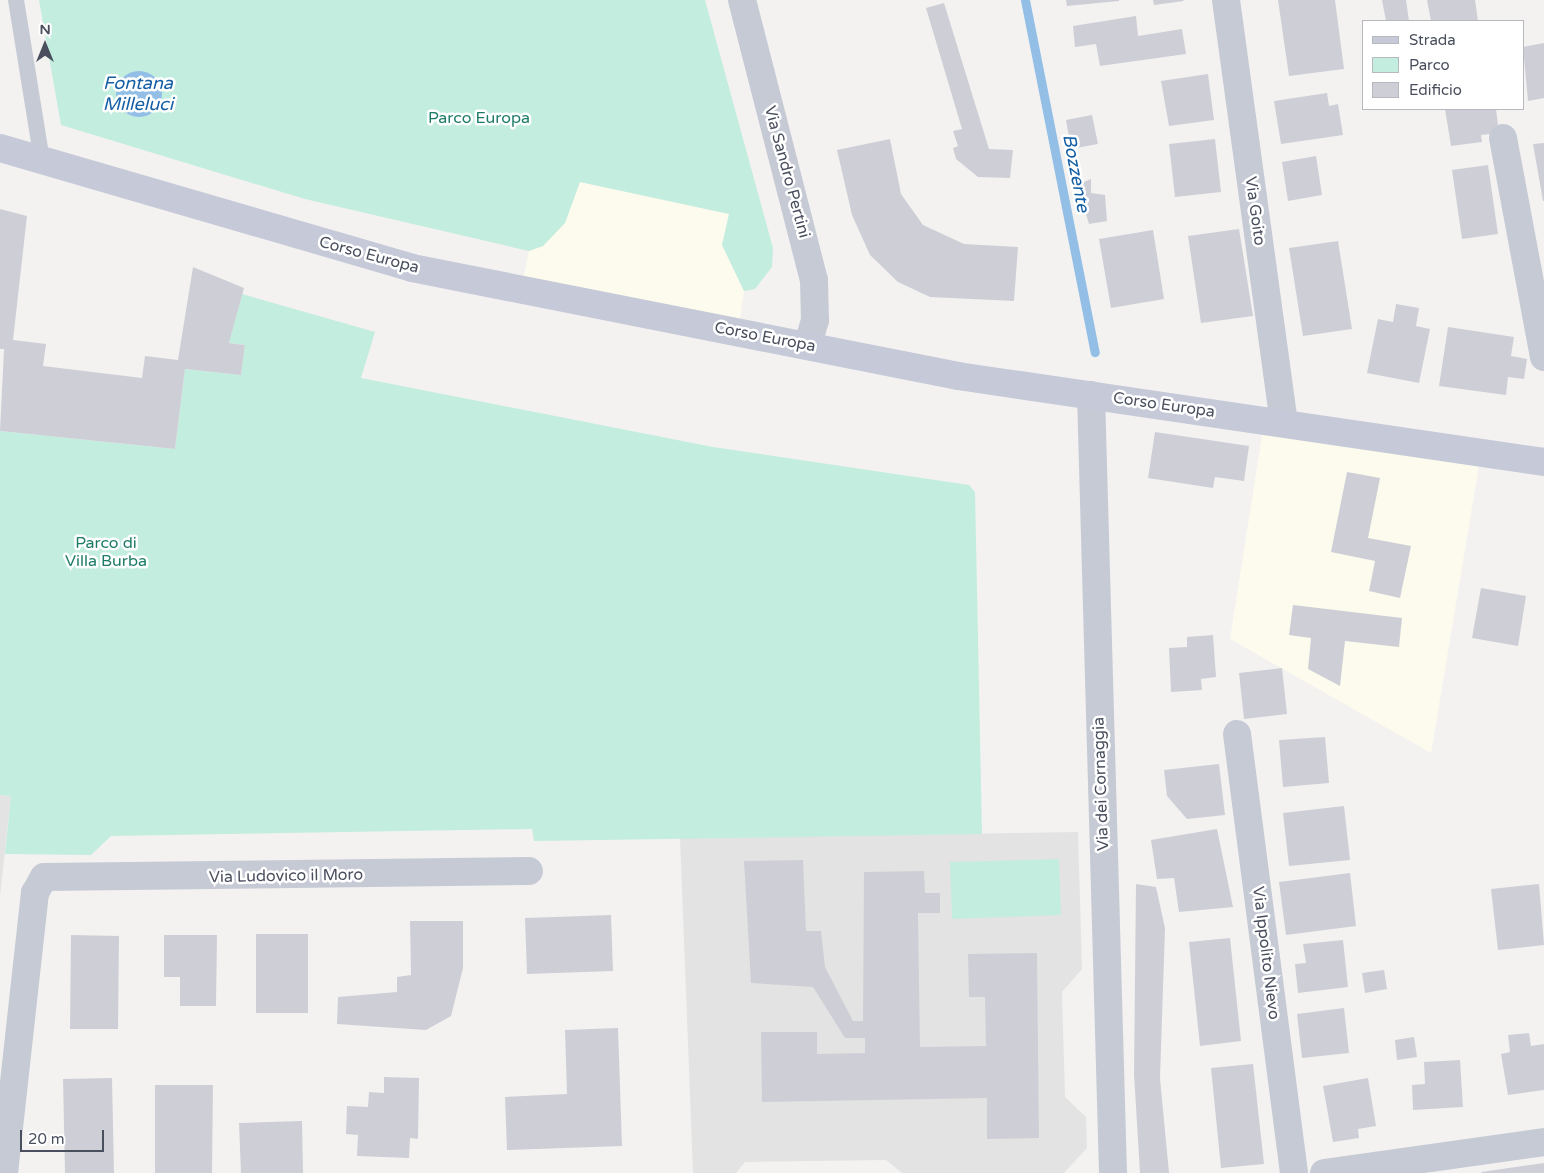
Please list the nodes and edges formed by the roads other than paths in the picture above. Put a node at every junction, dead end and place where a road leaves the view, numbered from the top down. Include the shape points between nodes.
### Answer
1 (16, 0) edge
2 (742, 0) edge
3 (1226, 0) edge
4 (1503, 138) dead end
5 (0, 148) edge
6 (42, 161) junction
7 (808, 345) junction
8 (1544, 357) edge
9 (1091, 395) junction
10 (1284, 421) junction
11 (1544, 462) edge
12 (1238, 734) dead end
13 (529, 871) dead end
14 (1544, 1142) edge
15 (4, 1173) edge
16 (1113, 1173) edge
17 (1294, 1173) edge
18 (1324, 1173) edge

1 - 6 lane
2 - 7 street, Via Sandro Pertini via 814,280 815,320
3 - 10 street, Via Goito
4 - 8 street
5 - 6 main road, Corso Europa
6 - 7 main road, Corso Europa via 378,260
7 - 9 main road, Corso Europa via 958,376
9 - 10 main road, Corso Europa
9 - 16 street, Via dei Cornaggia
10 - 11 main road, Corso Europa
12 - 17 street, Via Ippolito Nievo
13 - 15 street, Via Ludovico il Moro via 44,877 35,893
14 - 18 street

